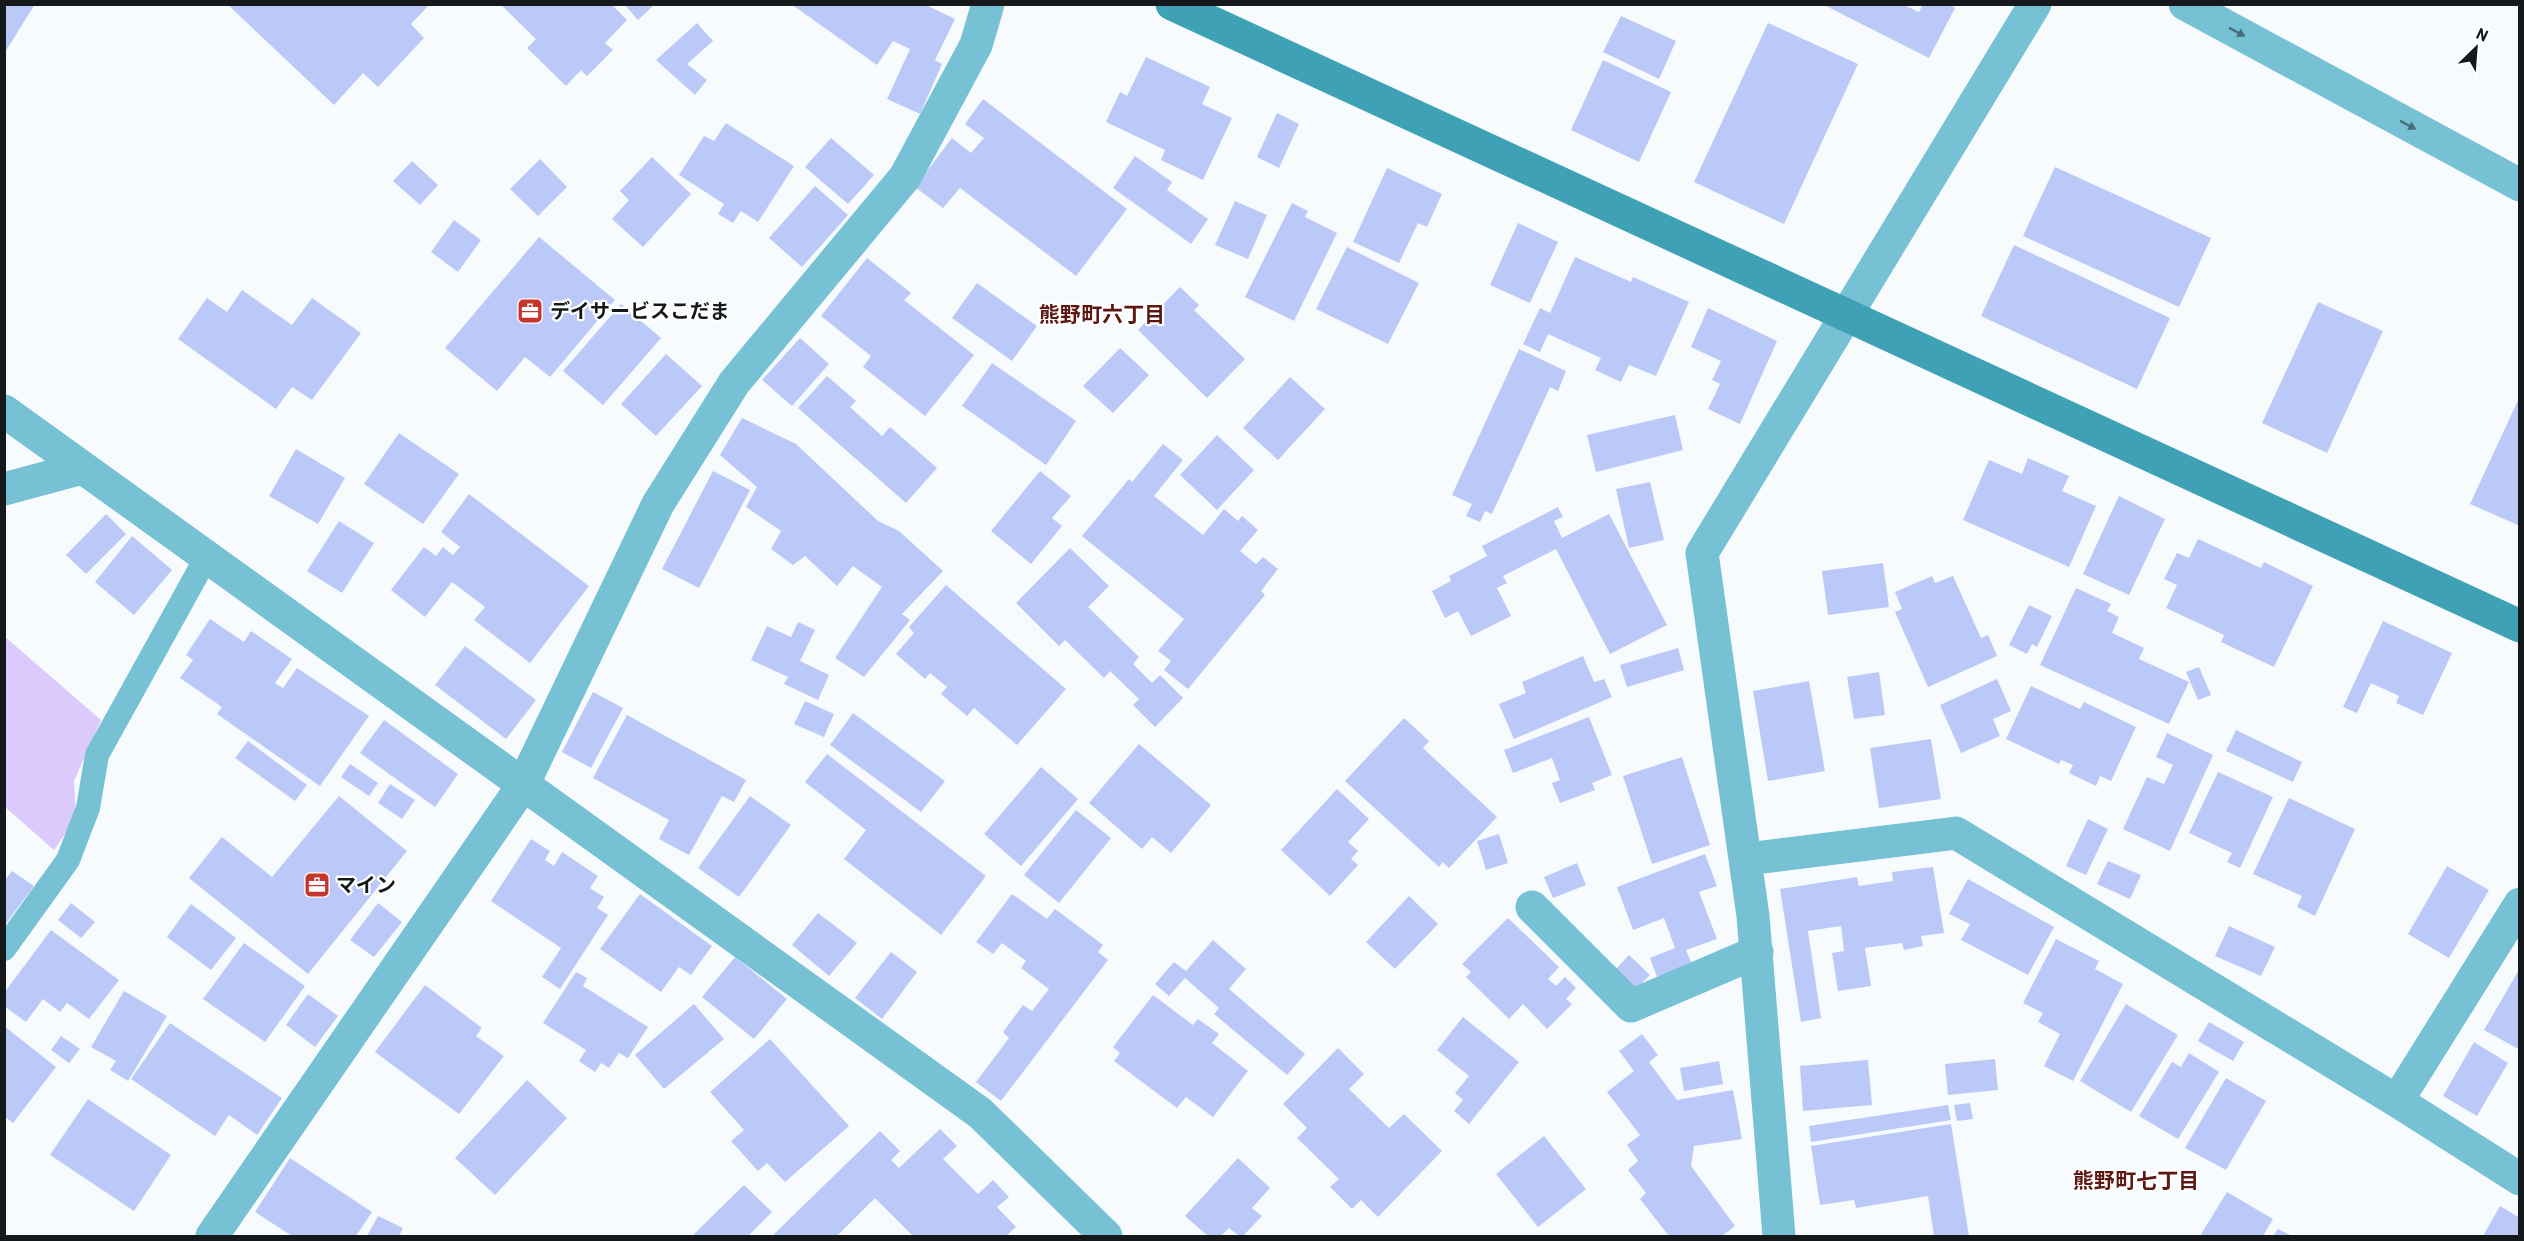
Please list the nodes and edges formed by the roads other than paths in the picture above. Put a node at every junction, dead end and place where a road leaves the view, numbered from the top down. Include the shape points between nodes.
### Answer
1 (988, 4) edge
2 (1172, 4) edge
3 (2035, 4) edge
4 (2185, 4) edge
5 (2520, 185) edge
6 (1845, 317) junction
7 (4, 411) edge
8 (82, 468) junction
9 (4, 489) edge
10 (206, 558) junction
11 (2520, 626) edge
12 (523, 785) junction
13 (1746, 859) junction
14 (2520, 904) edge
15 (1532, 907) dead end
16 (4, 949) edge
17 (1757, 952) junction
18 (2397, 1101) junction
19 (2520, 1179) edge
20 (212, 1236) edge
21 (1106, 1236) edge
22 (1779, 1236) edge

1 - 12 street via 976,45 905,177 734,383 658,504
2 - 6 street
3 - 6 street
4 -> 5 street
6 - 11 street
6 - 13 street via 1702,553
7 - 8 street
8 - 9 street
8 - 10 street
10 - 12 street
10 - 16 lane via 97,755 88,808 68,860
12 - 20 street
12 - 21 street via 980,1113
13 - 17 street
13 - 18 street via 1956,833
14 - 18 street
15 - 17 street via 1631,1006
17 - 22 street
18 - 19 street

